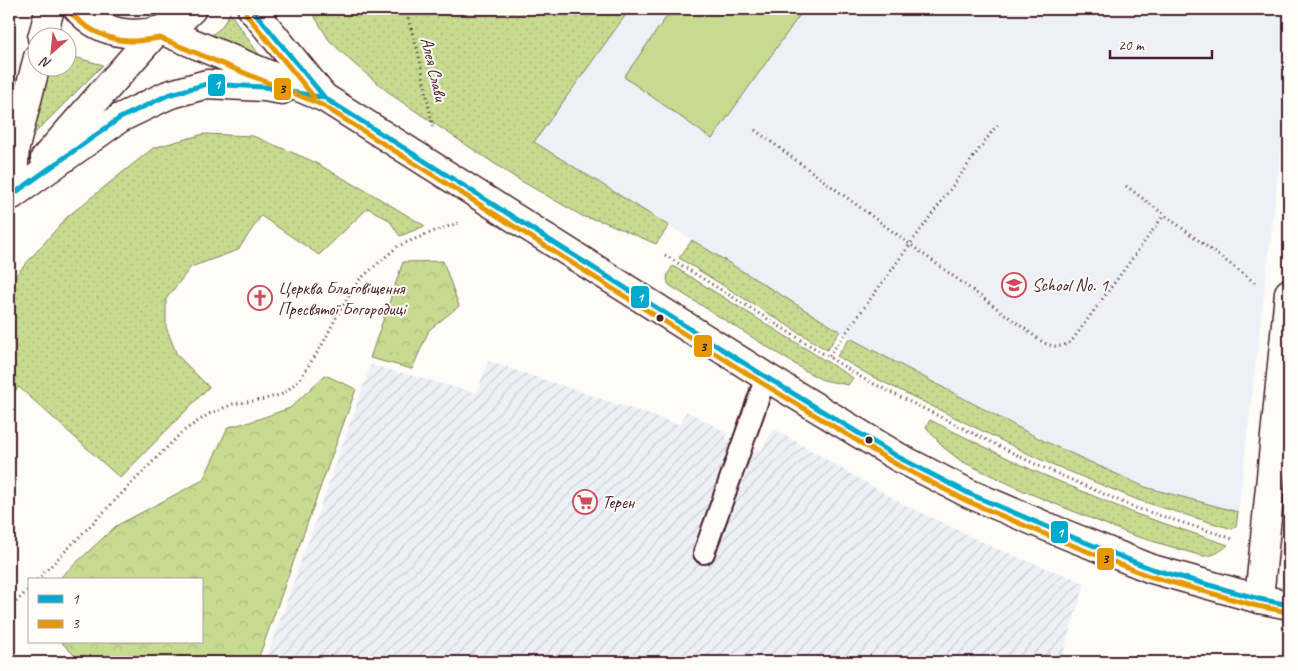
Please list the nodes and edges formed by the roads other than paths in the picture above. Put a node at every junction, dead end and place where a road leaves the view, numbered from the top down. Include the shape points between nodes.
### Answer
1 (50, 9) edge
2 (78, 9) edge
3 (192, 9) edge
4 (252, 9) edge
5 (274, 9) edge
6 (45, 28) edge
7 (158, 31) junction
8 (33, 78) edge
9 (9, 89) edge
10 (325, 98) junction
11 (10, 197) edge
12 (1289, 293) edge
13 (766, 377) junction
14 (704, 553) dead end
15 (1259, 600) junction
16 (1289, 605) edge

1 - 6 main road
2 - 7 main road via 106,29 131,34
3 - 7 main road
4 - 10 main road
5 - 10 main road via 285,35
7 - 10 main road
7 - 11 main road
8 - 11 main road via 15,147
9 - 11 main road
10 - 11 main road via 264,87 207,84 168,95 120,118
10 - 13 main road
12 - 15 main road
13 - 14 lane
13 - 15 main road via 898,457 970,494 1152,569
15 - 16 main road

